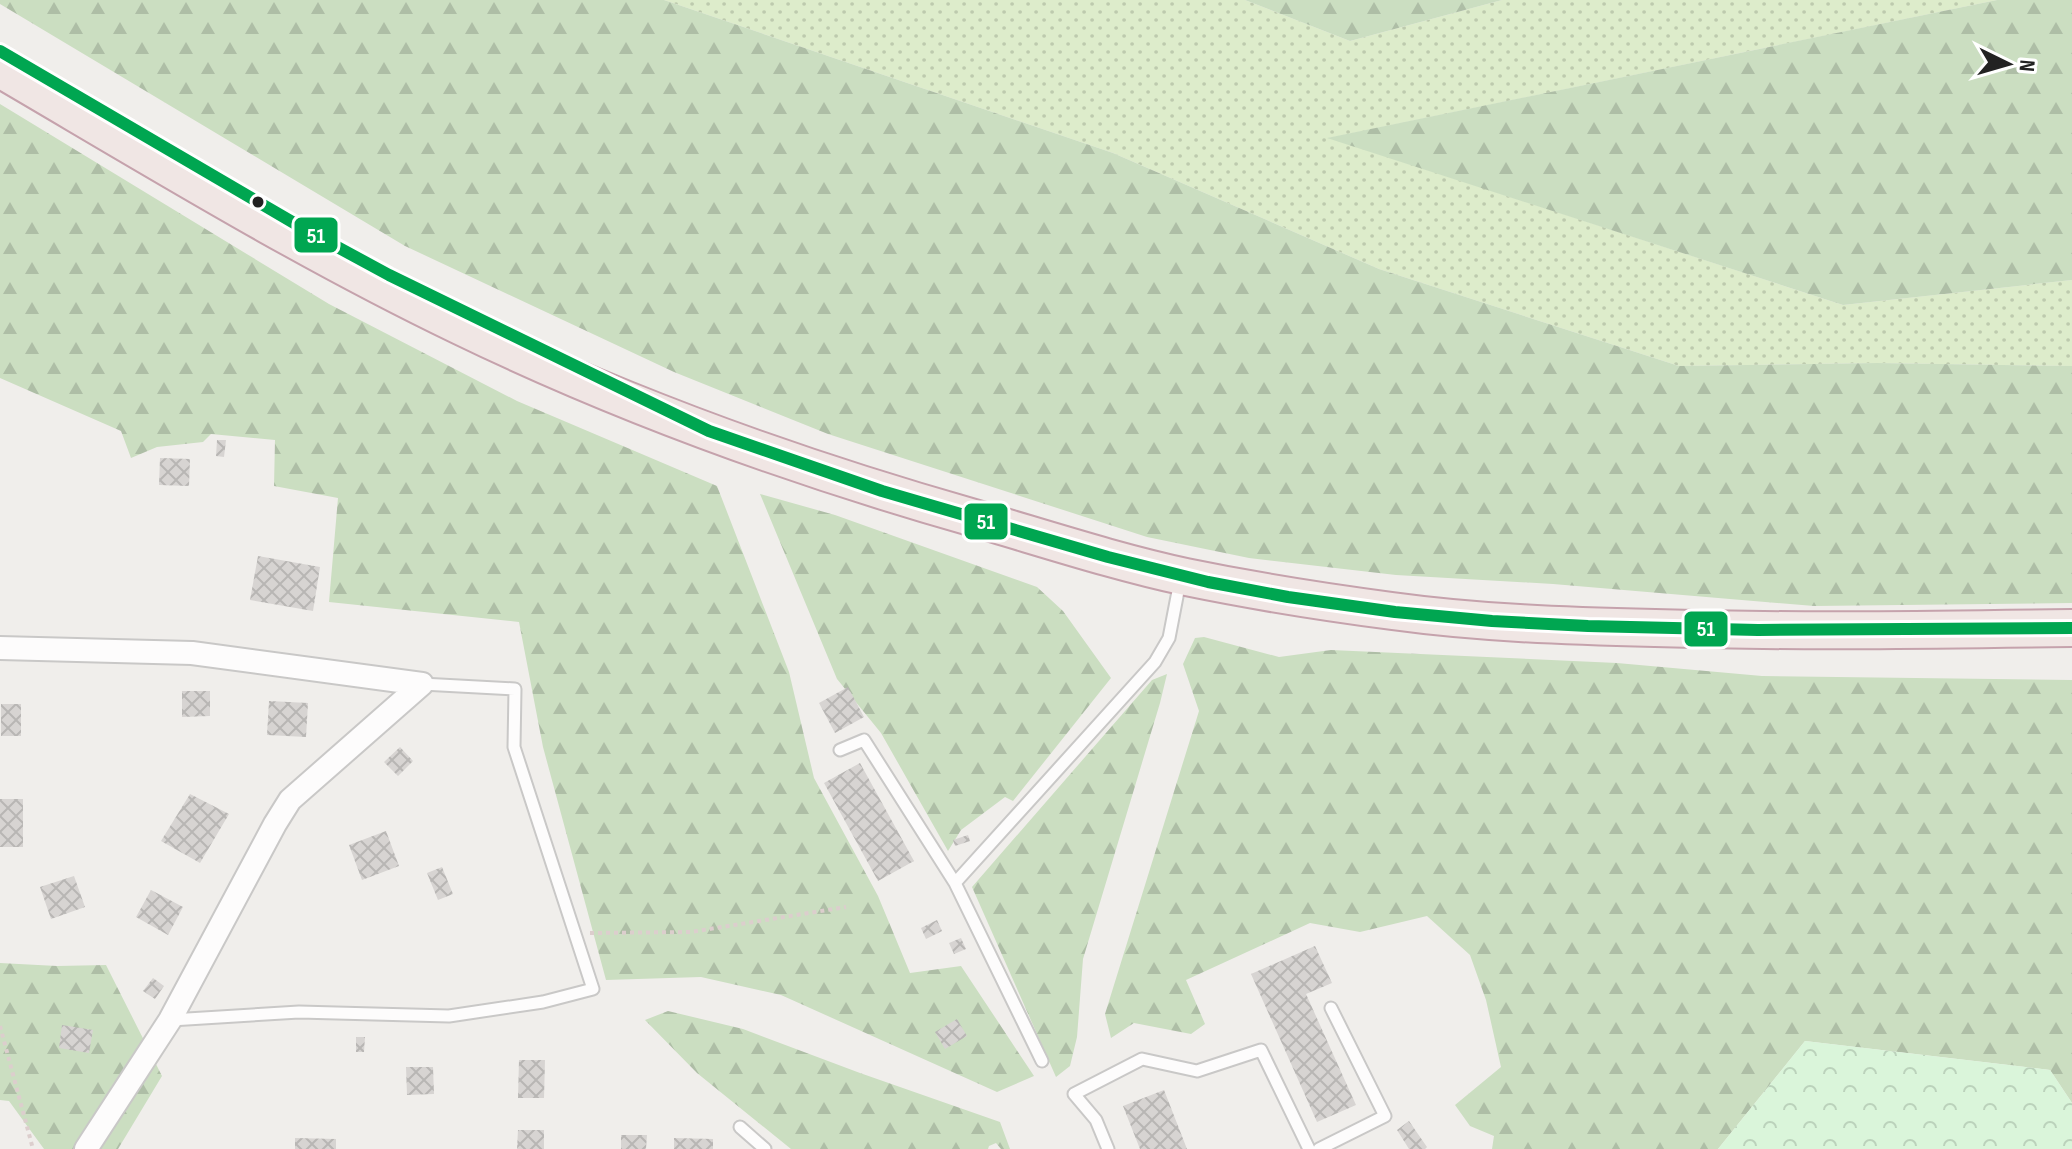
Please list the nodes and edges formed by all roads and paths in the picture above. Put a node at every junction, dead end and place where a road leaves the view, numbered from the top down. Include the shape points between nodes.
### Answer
1 (0, 51) edge
2 (0, 69) edge
3 (709, 431) junction
4 (1181, 576) junction
5 (2072, 628) edge
6 (0, 648) edge
7 (422, 684) junction
8 (840, 750) dead end
9 (955, 883) junction
10 (846, 907) dead end
11 (575, 933) junction
12 (1331, 1008) dead end
13 (170, 1020) junction
14 (0, 1026) edge
15 (1042, 1061) dead end
16 (740, 1127) dead end
17 (33, 1149) edge
18 (86, 1149) edge
19 (765, 1149) edge
20 (1108, 1149) edge
21 (1309, 1149) edge
22 (1319, 1149) edge

1 - 3 highway via 389,275
2 - 3 highway via 384,288 551,367
3 - 4 highway via 885,493
4 - 5 highway via 1399,612 1560,626
4 - 9 lane via 1169,638 1155,662
6 - 7 street via 192,653
7 - 11 lane via 515,689 514,747
7 - 13 street via 290,800
8 - 9 lane via 864,740
9 - 15 lane
10 - 11 path via 691,932
11 - 13 lane via 593,989 543,1002 449,1016 299,1012
12 - 22 lane via 1385,1116
13 - 18 street
14 - 17 path
16 - 19 lane
20 - 21 lane via 1096,1120 1074,1094 1142,1059 1197,1071 1261,1050

